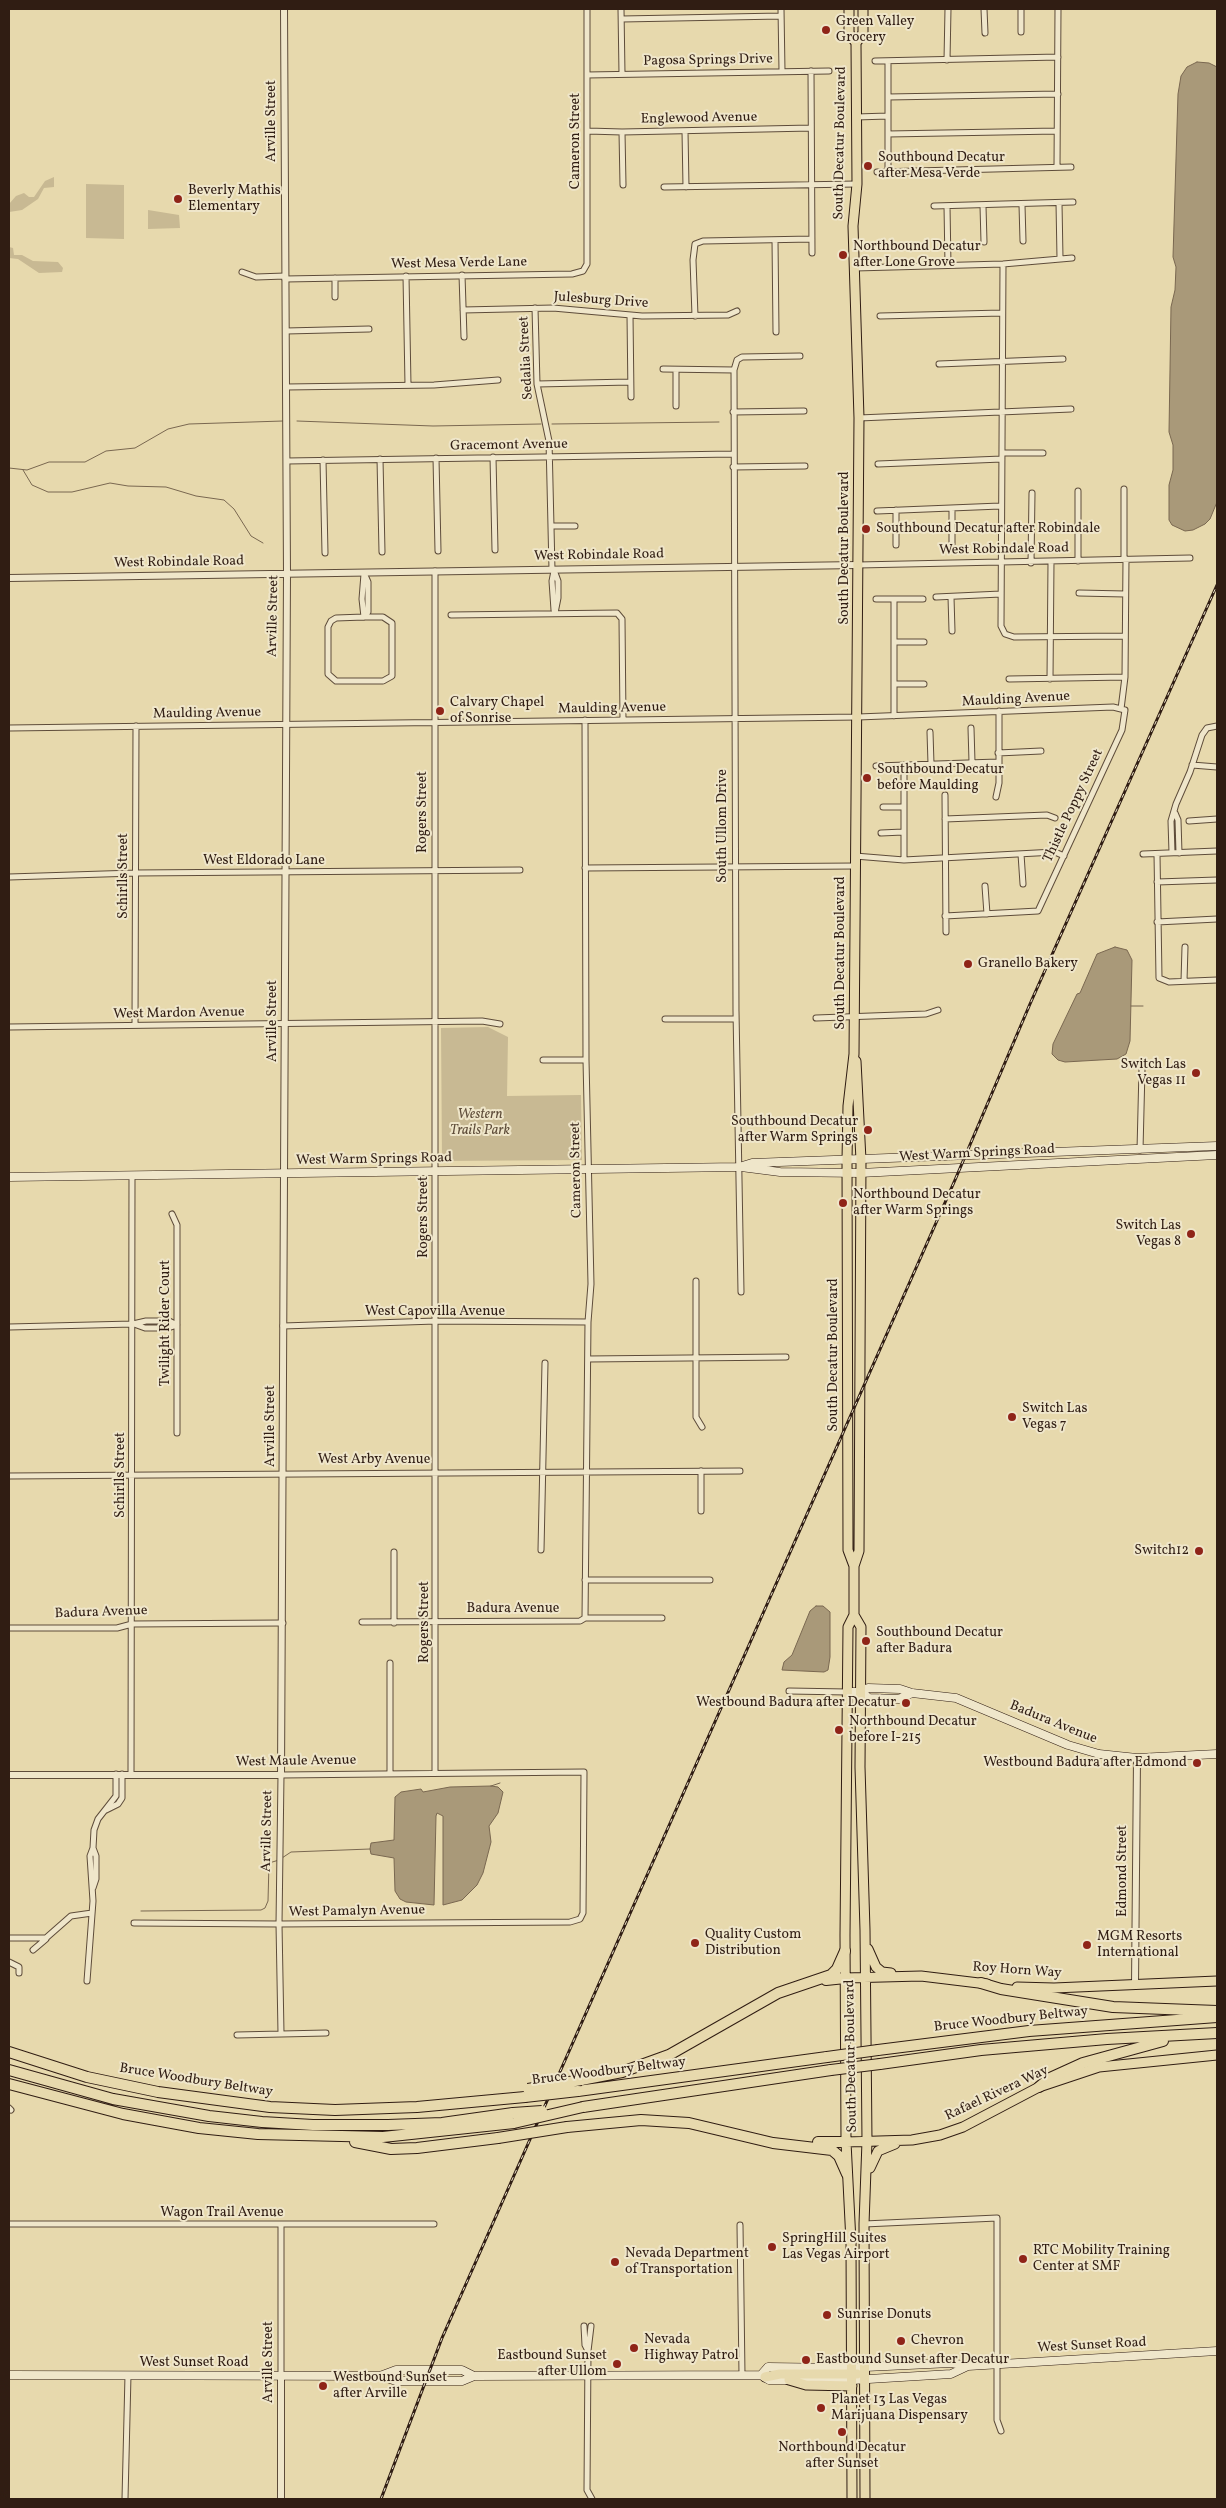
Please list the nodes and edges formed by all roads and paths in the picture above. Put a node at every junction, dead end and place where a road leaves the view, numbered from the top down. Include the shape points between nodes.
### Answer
1 (284, 9) edge
2 (587, 9) edge
3 (621, 9) edge
4 (781, 9) edge
5 (849, 9) edge
6 (863, 9) edge
7 (948, 9) edge
8 (984, 9) edge
9 (1021, 9) edge
10 (1058, 9) edge
11 (781, 16) junction
12 (622, 19) junction
13 (1021, 32) dead end
14 (985, 33) dead end
15 (856, 43) junction
16 (1058, 57) junction
17 (947, 60) junction
18 (875, 61) dead end
19 (888, 61) junction
20 (782, 71) junction
21 (811, 71) junction
22 (829, 71) dead end
23 (622, 74) junction
24 (587, 75) junction
25 (1058, 94) junction
26 (888, 98) junction
27 (888, 116) junction
28 (856, 117) junction
29 (812, 128) junction
30 (588, 131) junction
31 (685, 131) junction
32 (1057, 131) junction
33 (622, 132) junction
34 (888, 134) junction
35 (1057, 167) junction
36 (1071, 167) dead end
37 (877, 172) dead end
38 (888, 172) junction
39 (856, 184) junction
40 (623, 185) dead end
41 (811, 185) junction
42 (664, 187) dead end
43 (686, 187) junction
44 (1073, 202) dead end
45 (1059, 203) junction
46 (1022, 205) junction
47 (934, 206) dead end
48 (947, 206) junction
49 (983, 206) junction
50 (812, 239) junction
51 (775, 240) junction
52 (1024, 241) dead end
53 (984, 242) dead end
54 (812, 253) dead end
55 (1060, 258) junction
56 (1072, 258) dead end
57 (1003, 264) junction
58 (948, 265) junction
59 (854, 268) junction
60 (583, 271) joint
61 (242, 272) dead end
62 (406, 276) junction
63 (462, 276) junction
64 (285, 278) junction
65 (335, 278) junction
66 (335, 297) dead end
67 (535, 308) junction
68 (463, 310) junction
69 (737, 311) dead end
70 (1002, 313) junction
71 (630, 315) junction
72 (695, 316) junction
73 (880, 316) dead end
74 (369, 329) dead end
75 (286, 331) junction
76 (776, 332) dead end
77 (464, 337) dead end
78 (800, 356) dead end
79 (1063, 359) dead end
80 (1002, 362) junction
81 (939, 364) dead end
82 (663, 369) dead end
83 (734, 370) junction
84 (676, 371) junction
85 (498, 380) dead end
86 (630, 382) junction
87 (537, 384) junction
88 (408, 385) junction
89 (286, 387) junction
90 (631, 397) dead end
91 (676, 406) dead end
92 (1071, 410) dead end
93 (804, 411) dead end
94 (1001, 411) junction
95 (733, 412) junction
96 (860, 418) junction
97 (1002, 453) junction
98 (1043, 453) dead end
99 (733, 454) junction
100 (550, 456) junction
101 (492, 457) junction
102 (380, 458) junction
103 (436, 458) junction
104 (1002, 459) junction
105 (324, 460) junction
106 (286, 461) junction
107 (878, 464) dead end
108 (805, 466) dead end
109 (733, 467) junction
110 (1124, 489) dead end
111 (1078, 491) dead end
112 (1032, 493) dead end
113 (1000, 506) junction
114 (952, 508) junction
115 (896, 510) junction
116 (877, 511) dead end
117 (551, 526) junction
118 (575, 526) dead end
119 (952, 544) dead end
120 (896, 545) dead end
121 (494, 550) dead end
122 (438, 551) dead end
123 (382, 552) dead end
124 (325, 553) dead end
125 (1190, 558) dead end
126 (1125, 559) junction
127 (1078, 561) junction
128 (1031, 562) junction
129 (1051, 562) junction
130 (1000, 563) junction
131 (858, 565) junction
132 (734, 566) junction
133 (553, 570) junction
134 (435, 571) junction
135 (364, 573) junction
136 (287, 574) junction
137 (9, 578) edge
138 (1078, 593) dead end
139 (1000, 594) junction
140 (1125, 594) junction
141 (936, 597) dead end
142 (951, 597) junction
143 (876, 599) dead end
144 (894, 599) junction
145 (923, 599) dead end
146 (555, 612) junction
147 (451, 615) dead end
148 (364, 617) junction
149 (952, 631) dead end
150 (1124, 636) junction
151 (1050, 637) junction
152 (894, 642) junction
153 (924, 642) dead end
154 (1125, 677) junction
155 (1009, 679) dead end
156 (1050, 679) junction
157 (894, 684) junction
158 (924, 684) dead end
159 (1123, 709) junction
160 (999, 711) junction
161 (894, 716) junction
162 (858, 717) junction
163 (734, 718) junction
164 (584, 720) junction
165 (623, 720) junction
166 (435, 722) junction
167 (285, 723) junction
168 (136, 726) junction
169 (1217, 726) edge
170 (9, 728) edge
171 (971, 728) dead end
172 (930, 732) dead end
173 (1041, 751) dead end
174 (998, 752) junction
175 (972, 762) junction
176 (998, 762) junction
177 (931, 764) junction
178 (904, 765) junction
179 (1192, 765) junction
180 (876, 766) dead end
181 (1217, 766) edge
182 (945, 795) dead end
183 (996, 797) dead end
184 (904, 807) junction
185 (883, 808) dead end
186 (1174, 813) junction
187 (1055, 818) dead end
188 (945, 819) junction
189 (1217, 819) edge
190 (1189, 821) dead end
191 (904, 832) junction
192 (881, 833) dead end
193 (1217, 851) edge
194 (1172, 853) junction
195 (1179, 853) junction
196 (1021, 854) junction
197 (1143, 854) dead end
198 (1157, 854) junction
199 (1064, 856) junction
200 (945, 858) junction
201 (904, 860) junction
202 (855, 861) junction
203 (585, 868) junction
204 (735, 868) junction
205 (520, 870) dead end
206 (434, 871) junction
207 (285, 872) junction
208 (135, 873) junction
209 (9, 877) edge
210 (1217, 880) edge
211 (1157, 882) junction
212 (1023, 884) dead end
213 (985, 886) dead end
214 (987, 914) junction
215 (945, 916) junction
216 (1217, 920) edge
217 (1157, 922) junction
218 (946, 932) dead end
219 (1185, 947) dead end
220 (1217, 980) edge
221 (1184, 981) junction
222 (938, 1010) dead end
223 (736, 1018) junction
224 (816, 1018) dead end
225 (854, 1018) junction
226 (665, 1019) dead end
227 (435, 1021) junction
228 (286, 1024) junction
229 (500, 1024) dead end
230 (135, 1025) junction
231 (9, 1027) edge
232 (854, 1054) junction
233 (543, 1060) dead end
234 (586, 1060) junction
235 (1142, 1069) dead end
236 (1217, 1146) edge
237 (1140, 1150) junction
238 (1217, 1155) edge
239 (847, 1160) junction
240 (860, 1160) junction
241 (739, 1167) junction
242 (588, 1170) junction
243 (435, 1172) junction
244 (847, 1173) junction
245 (860, 1173) junction
246 (284, 1174) junction
247 (132, 1175) junction
248 (9, 1177) edge
249 (172, 1214) dead end
250 (696, 1280) dead end
251 (741, 1292) dead end
252 (436, 1321) junction
253 (588, 1322) junction
254 (133, 1324) junction
255 (177, 1325) junction
256 (9, 1326) edge
257 (283, 1326) junction
258 (786, 1357) dead end
259 (696, 1358) junction
260 (588, 1359) junction
261 (545, 1363) dead end
262 (702, 1427) dead end
263 (176, 1433) dead end
264 (436, 1471) junction
265 (544, 1471) junction
266 (587, 1471) junction
267 (701, 1471) junction
268 (740, 1471) dead end
269 (284, 1472) junction
270 (132, 1474) junction
271 (9, 1476) edge
272 (701, 1511) dead end
273 (541, 1550) dead end
274 (394, 1552) dead end
275 (854, 1566) junction
276 (585, 1580) junction
277 (710, 1580) dead end
278 (854, 1615) junction
279 (585, 1618) junction
280 (662, 1618) dead end
281 (362, 1622) dead end
282 (436, 1622) junction
283 (283, 1623) junction
284 (394, 1623) junction
285 (132, 1624) junction
286 (9, 1628) edge
287 (390, 1663) dead end
288 (789, 1691) dead end
289 (847, 1692) junction
290 (861, 1692) junction
291 (1217, 1754) edge
292 (1137, 1758) junction
293 (390, 1773) junction
294 (436, 1773) junction
295 (119, 1774) junction
296 (131, 1774) junction
297 (9, 1775) edge
298 (281, 1775) junction
299 (92, 1913) junction
300 (580, 1920) joint
301 (134, 1923) dead end
302 (279, 1924) junction
303 (865, 1930) junction
304 (9, 1938) edge
305 (46, 1938) junction
306 (33, 1950) dead end
307 (845, 1951) junction
308 (9, 1962) edge
309 (19, 1973) dead end
310 (921, 1976) junction
311 (845, 1978) junction
312 (865, 1978) junction
313 (87, 1981) dead end
314 (1217, 1981) edge
315 (812, 1982) junction
316 (981, 1983) junction
317 (1136, 1984) junction
318 (1217, 2011) edge
319 (1217, 2017) edge
320 (281, 2033) junction
321 (326, 2033) dead end
322 (1217, 2033) edge
323 (1206, 2034) junction
324 (237, 2035) dead end
325 (9, 2052) edge
326 (1217, 2055) edge
327 (9, 2070) edge
328 (9, 2084) edge
329 (1039, 2087) junction
330 (527, 2093) junction
331 (514, 2118) junction
332 (326, 2137) junction
333 (912, 2140) junction
334 (867, 2141) junction
335 (846, 2142) junction
336 (789, 2144) junction
337 (847, 2174) junction
338 (866, 2182) junction
339 (9, 2224) edge
340 (281, 2224) junction
341 (434, 2224) dead end
342 (864, 2224) junction
343 (740, 2225) dead end
344 (584, 2326) dead end
345 (591, 2326) dead end
346 (588, 2351) junction
347 (1217, 2351) edge
348 (996, 2364) junction
349 (968, 2366) junction
350 (865, 2373) junction
351 (9, 2375) edge
352 (128, 2375) junction
353 (588, 2375) junction
354 (742, 2375) junction
355 (281, 2376) junction
356 (763, 2376) junction
357 (851, 2377) junction
358 (790, 2380) joint
359 (1001, 2431) dead end
360 (125, 2499) edge
361 (281, 2499) edge
362 (592, 2499) edge
363 (852, 2499) edge
364 (865, 2499) edge

1 - 64 street, Arville Street
2 - 24 street, Cameron Street
3 - 12 street
4 - 11 street
5 - 15 main road, South Decatur Boulevard via 850,33
6 - 15 main road, South Decatur Boulevard via 863,33
7 - 17 street
8 - 14 street
9 - 13 street
10 - 16 street
11 - 12 street
11 - 20 street
12 - 23 street
15 - 28 main road, South Decatur Boulevard
16 - 17 street
16 - 25 street
17 - 19 street
18 - 19 street
19 - 26 street
20 - 21 street, Pagosa Springs Drive
20 - 23 street, Pagosa Springs Drive
21 - 22 street, Pagosa Springs Drive
21 - 29 street
23 - 24 street, Pagosa Springs Drive
24 - 30 street, Cameron Street
25 - 26 street
25 - 32 street
26 - 27 street
27 - 28 street
27 - 34 street
28 - 39 main road, South Decatur Boulevard
29 - 31 street, Englewood Avenue
29 - 41 street
30 - 33 street, Englewood Avenue
30 - 60 street, Cameron Street via 587,264
31 - 33 street, Englewood Avenue
31 - 43 street
32 - 34 street
32 - 35 street
33 - 40 street
34 - 38 street
35 - 36 street
35 - 38 street
37 - 38 street
39 - 41 street
39 - 59 main road, South Decatur Boulevard
41 - 43 street
41 - 50 street
42 - 43 street
44 - 45 street
45 - 46 street
45 - 55 street
46 - 49 street
46 - 52 street
47 - 48 street
48 - 49 street
48 - 58 street
49 - 53 street
50 - 51 street
50 - 54 street
51 - 72 street via 703,241 695,244
51 - 76 street
55 - 56 street
55 - 57 street
57 - 58 street
57 - 70 street
58 - 59 street
59 - 96 main road, South Decatur Boulevard
60 - 63 street, West Mesa Verde Lane via 572,274
61 - 64 street, West Mesa Verde Lane via 256,277
62 - 63 street, West Mesa Verde Lane
62 - 65 street, West Mesa Verde Lane
62 - 88 street
63 - 68 street
64 - 65 street, West Mesa Verde Lane
64 - 75 street, Arville Street
65 - 66 street
67 - 68 street, Julesburg Drive
67 - 71 street, Julesburg Drive
67 - 87 street, Sedalia Street
68 - 77 street
69 - 72 street, Julesburg Drive via 728,315
70 - 73 street
70 - 80 street
71 - 72 street, Julesburg Drive
71 - 86 street
74 - 75 street
75 - 89 street, Arville Street
78 - 83 street, South Ullom Drive via 742,357 737,360
79 - 80 street
80 - 81 street
80 - 94 street
82 - 84 street
83 - 84 street
83 - 95 street, South Ullom Drive
84 - 91 street
85 - 88 street
86 - 87 street
86 - 90 street
87 - 100 street, Sedalia Street
88 - 89 street
89 - 106 street, Arville Street
92 - 94 street
93 - 95 street
94 - 96 street
94 - 97 street
95 - 99 street, South Ullom Drive
96 - 131 main road, South Decatur Boulevard
97 - 98 street
97 - 104 street
99 - 100 street, Gracemont Avenue
99 - 109 street, South Ullom Drive
100 - 101 street, Gracemont Avenue
100 - 117 street, Sedalia Street
101 - 103 street, Gracemont Avenue
101 - 121 street
102 - 103 street, Gracemont Avenue
102 - 105 street, Gracemont Avenue
102 - 123 street
103 - 122 street
104 - 107 street
104 - 113 street
105 - 106 street, Gracemont Avenue
105 - 124 street
106 - 136 street, Arville Street
108 - 109 street
109 - 132 street, South Ullom Drive
110 - 126 street, Thistle Poppy Street
111 - 127 street
112 - 128 street
113 - 114 street
113 - 130 street
114 - 115 street
114 - 119 street
115 - 116 street
115 - 120 street
117 - 118 street
117 - 133 street, Sedalia Street
125 - 126 street, West Robindale Road
126 - 127 street, West Robindale Road
126 - 140 street, Thistle Poppy Street
127 - 129 street, West Robindale Road
128 - 129 street, West Robindale Road
128 - 130 street, West Robindale Road
129 - 151 street
130 - 131 street, West Robindale Road
130 - 139 street
131 - 132 street, West Robindale Road
131 - 162 main road, South Decatur Boulevard
132 - 133 street, West Robindale Road
132 - 163 street, South Ullom Drive
133 - 134 street, West Robindale Road
133 - 146 street, Sedalia Street
134 - 135 street, West Robindale Road
134 - 166 street, Rogers Street
135 - 136 street, West Robindale Road
135 - 148 street via 368,612
136 - 137 street, West Robindale Road
136 - 167 street, Arville Street
138 - 140 street
139 - 142 street
139 - 151 street via 1000,626 1005,634
140 - 150 street, Thistle Poppy Street
141 - 142 street
142 - 149 street
143 - 144 street
144 - 145 street
144 - 152 street
146 - 147 street
146 - 165 street via 617,613 622,620
148 - 148 street via 330,621 328,674 336,681 383,681 392,676 392,624 383,617
150 - 151 street
150 - 154 street, Thistle Poppy Street
151 - 156 street
152 - 153 street
152 - 157 street
154 - 156 street
154 - 159 street, Thistle Poppy Street
155 - 156 street
157 - 158 street
157 - 161 street
159 - 160 street, Maulding Avenue
159 - 199 street, Thistle Poppy Street via 1122,730
160 - 161 street, Maulding Avenue
160 - 174 street
161 - 162 street, Maulding Avenue
162 - 163 street, Maulding Avenue
162 - 202 main road, South Decatur Boulevard
163 - 165 street, Maulding Avenue
163 - 204 street, South Ullom Drive
164 - 165 street, Maulding Avenue
164 - 166 street, Maulding Avenue
164 - 203 street, Cameron Street
166 - 167 street, Maulding Avenue
166 - 206 street, Rogers Street
167 - 168 street, Maulding Avenue
167 - 207 street, Arville Street
168 - 170 street, Maulding Avenue
168 - 208 street, Schirlls Street
169 - 179 street via 1207,728 1196,748
171 - 175 street
172 - 177 street
173 - 174 street
174 - 176 street
175 - 176 street
175 - 177 street
176 - 183 street
177 - 178 street
178 - 180 street
178 - 184 street
179 - 181 street
179 - 186 street
182 - 188 street
184 - 185 street
184 - 191 street
186 - 194 street via 1171,821
186 - 195 street via 1178,820
187 - 188 street via 1047,815
188 - 200 street
189 - 190 street
191 - 192 street
191 - 201 street
193 - 195 street
194 - 195 street
194 - 198 street
196 - 199 street via 1055,852
196 - 200 street
196 - 212 street
197 - 198 street
198 - 211 street
199 - 214 street, Thistle Poppy Street via 1038,911
200 - 201 street
200 - 215 street
201 - 202 street
202 - 204 street
202 - 225 main road, South Decatur Boulevard
203 - 204 street
203 - 234 street, Cameron Street
204 - 223 street, South Ullom Drive
205 - 206 street, West Eldorado Lane
206 - 207 street, West Eldorado Lane
206 - 227 street, Rogers Street
207 - 208 street, West Eldorado Lane
207 - 228 street, Arville Street
208 - 209 street, West Eldorado Lane
208 - 230 street, Schirlls Street
210 - 211 street
211 - 217 street
213 - 214 street
214 - 215 street
215 - 218 street
216 - 217 street
217 - 221 street via 1159,978 1163,982
219 - 221 street
220 - 221 street
222 - 225 street via 926,1014
223 - 226 street
223 - 241 street, South Ullom Drive
224 - 225 street
225 - 232 main road, South Decatur Boulevard
227 - 228 street, West Mardon Avenue
227 - 229 street, West Mardon Avenue
227 - 243 street, Rogers Street
228 - 230 street, West Mardon Avenue
228 - 246 street, Arville Street
230 - 231 street, West Mardon Avenue
232 - 239 main road, South Decatur Boulevard via 848,1104
232 - 240 main road, South Decatur Boulevard via 860,1112
233 - 234 street
234 - 242 street, Cameron Street
235 - 237 street
236 - 237 main road, West Warm Springs Road
237 - 240 main road, West Warm Springs Road
238 - 245 main road, West Warm Springs Road
239 - 240 main road, West Warm Springs Road
239 - 241 main road, West Warm Springs Road via 752,1163
239 - 244 main road, South Decatur Boulevard
240 - 245 main road, South Decatur Boulevard
241 - 242 main road, West Warm Springs Road
241 - 244 main road, West Warm Springs Road via 780,1172
241 - 251 street, South Ullom Drive
242 - 243 main road, West Warm Springs Road
242 - 253 street, Cameron Street via 591,1284
243 - 246 main road, West Warm Springs Road
243 - 252 street, Rogers Street
244 - 245 main road, West Warm Springs Road
244 - 275 main road, South Decatur Boulevard via 848,1550
245 - 275 main road, South Decatur Boulevard via 859,1551
246 - 247 main road, West Warm Springs Road
246 - 257 street, Arville Street
247 - 248 main road, West Warm Springs Road
247 - 254 street, Schirlls Street
249 - 255 street, Twilight Rider Court via 177,1225
250 - 259 street
252 - 253 street, West Capovilla Avenue
252 - 257 street, West Capovilla Avenue
252 - 264 street, Rogers Street
253 - 260 street, Cameron Street
254 - 255 street via 145,1328
254 - 256 street
254 - 270 street, Schirlls Street
255 - 263 street, Twilight Rider Court
257 - 269 street, Arville Street
258 - 259 street
259 - 260 street
259 - 262 street via 696,1417
260 - 266 street, Cameron Street
261 - 265 street
264 - 265 street, West Arby Avenue
264 - 269 street, West Arby Avenue
264 - 282 street, Rogers Street
265 - 266 street, West Arby Avenue
265 - 273 street
266 - 267 street, West Arby Avenue
266 - 276 street, Cameron Street
267 - 268 street, West Arby Avenue
267 - 272 street
269 - 270 street, West Arby Avenue
269 - 283 street, Arville Street
270 - 271 street, West Arby Avenue
270 - 285 street, Schirlls Street
274 - 284 street
275 - 278 main road, South Decatur Boulevard
276 - 277 street
276 - 279 street, Cameron Street
278 - 289 main road, South Decatur Boulevard via 848,1627
278 - 290 main road, South Decatur Boulevard via 861,1627
279 - 280 street, Badura Avenue
279 - 282 street, Badura Avenue via 580,1622
281 - 284 street, Badura Avenue
282 - 284 street, Badura Avenue
282 - 294 street, Rogers Street
283 - 285 street, Badura Avenue
283 - 298 street, Arville Street
285 - 286 street, Badura Avenue via 117,1628
285 - 296 street, Schirlls Street
287 - 293 street
288 - 289 street, Badura Avenue
289 - 290 main road, Badura Avenue
289 - 307 main road, South Decatur Boulevard
290 - 292 main road, Badura Avenue via 868,1688 886,1688 956,1698 1068,1745 1098,1754
290 - 303 main road, South Decatur Boulevard
291 - 292 main road, Badura Avenue
292 - 317 street, Edmond Street
293 - 294 street, West Maule Avenue
293 - 298 street, West Maule Avenue
294 - 300 street, West Maule Avenue via 584,1772 583,1913
295 - 296 street, West Maule Avenue
295 - 297 street, West Maule Avenue
295 - 299 street via 116,1796 94,1827 96,1872
296 - 298 street, West Maule Avenue
298 - 302 street, Arville Street
299 - 305 street via 71,1916
299 - 313 street
300 - 302 street, West Pamalyn Avenue
301 - 302 street, West Pamalyn Avenue
302 - 320 street, Arville Street
303 - 310 main road via 871,1958 878,1969 884,1973
303 - 312 main road, South Decatur Boulevard
304 - 305 street
305 - 306 street
307 - 311 main road, South Decatur Boulevard
307 - 315 highway via 834,1972
308 - 309 street via 19,1967
310 - 312 main road, Roy Horn Way
310 - 316 main road, Roy Horn Way
311 - 312 main road, Roy Horn Way
311 - 315 highway
311 - 335 main road, South Decatur Boulevard
312 - 334 main road, South Decatur Boulevard
314 - 317 main road, Roy Horn Way
315 - 330 highway, bridge via 794,1986 758,2003 662,2058 622,2072
316 - 317 main road, Roy Horn Way via 1046,1988
316 - 318 highway via 1113,2007
319 - 330 highway, Bruce Woodbury Beltway, bridge via 1020,2032 578,2091
320 - 321 street
320 - 324 street
322 - 323 highway, Bruce Woodbury Beltway
323 - 329 highway via 1154,2042 1083,2063 1050,2078
323 - 331 highway, Bruce Woodbury Beltway, bridge via 981,2050
325 - 330 highway, Bruce Woodbury Beltway via 87,2077 229,2102 334,2110 469,2103
326 - 329 main road, Rafael Rivera Way via 1099,2067
327 - 331 highway, Bruce Woodbury Beltway via 113,2099 262,2122 388,2125
328 - 332 highway via 86,2106 199,2128
329 - 333 main road, Rafael Rivera Way via 963,2127
331 - 332 highway via 383,2137
332 - 336 highway, bridge via 391,2149 627,2120 674,2121
333 - 334 main road, Rafael Rivera Way
333 - 338 main road via 878,2151 872,2159
334 - 335 main road, Rafael Rivera Way
334 - 338 main road, South Decatur Boulevard
335 - 336 highway
335 - 337 main road, South Decatur Boulevard
336 - 337 highway via 835,2151
337 - 357 main road, South Decatur Boulevard via 851,2242
338 - 342 main road, South Decatur Boulevard
339 - 340 street, Wagon Trail Avenue
340 - 341 street, Wagon Trail Avenue
340 - 355 street, Arville Street
342 - 348 street via 997,2218
342 - 350 main road, South Decatur Boulevard
343 - 354 street
344 - 346 street
345 - 346 street
346 - 353 street
347 - 348 main road, West Sunset Road
348 - 349 main road, West Sunset Road
348 - 359 street via 996,2420
349 - 350 main road, West Sunset Road via 951,2363
349 - 350 main road, West Sunset Road via 951,2374
350 - 357 main road
350 - 364 main road, South Decatur Boulevard
351 - 352 main road, West Sunset Road
352 - 355 main road, West Sunset Road
352 - 360 street
353 - 354 main road, West Sunset Road
353 - 355 main road, West Sunset Road via 474,2376 462,2370 396,2370 380,2376
353 - 362 street via 587,2490
354 - 356 main road, West Sunset Road
355 - 361 street, Arville Street
356 - 357 main road
356 - 358 main road, West Sunset Road via 769,2380
357 - 358 main road via 806,2386
357 - 363 main road, South Decatur Boulevard

